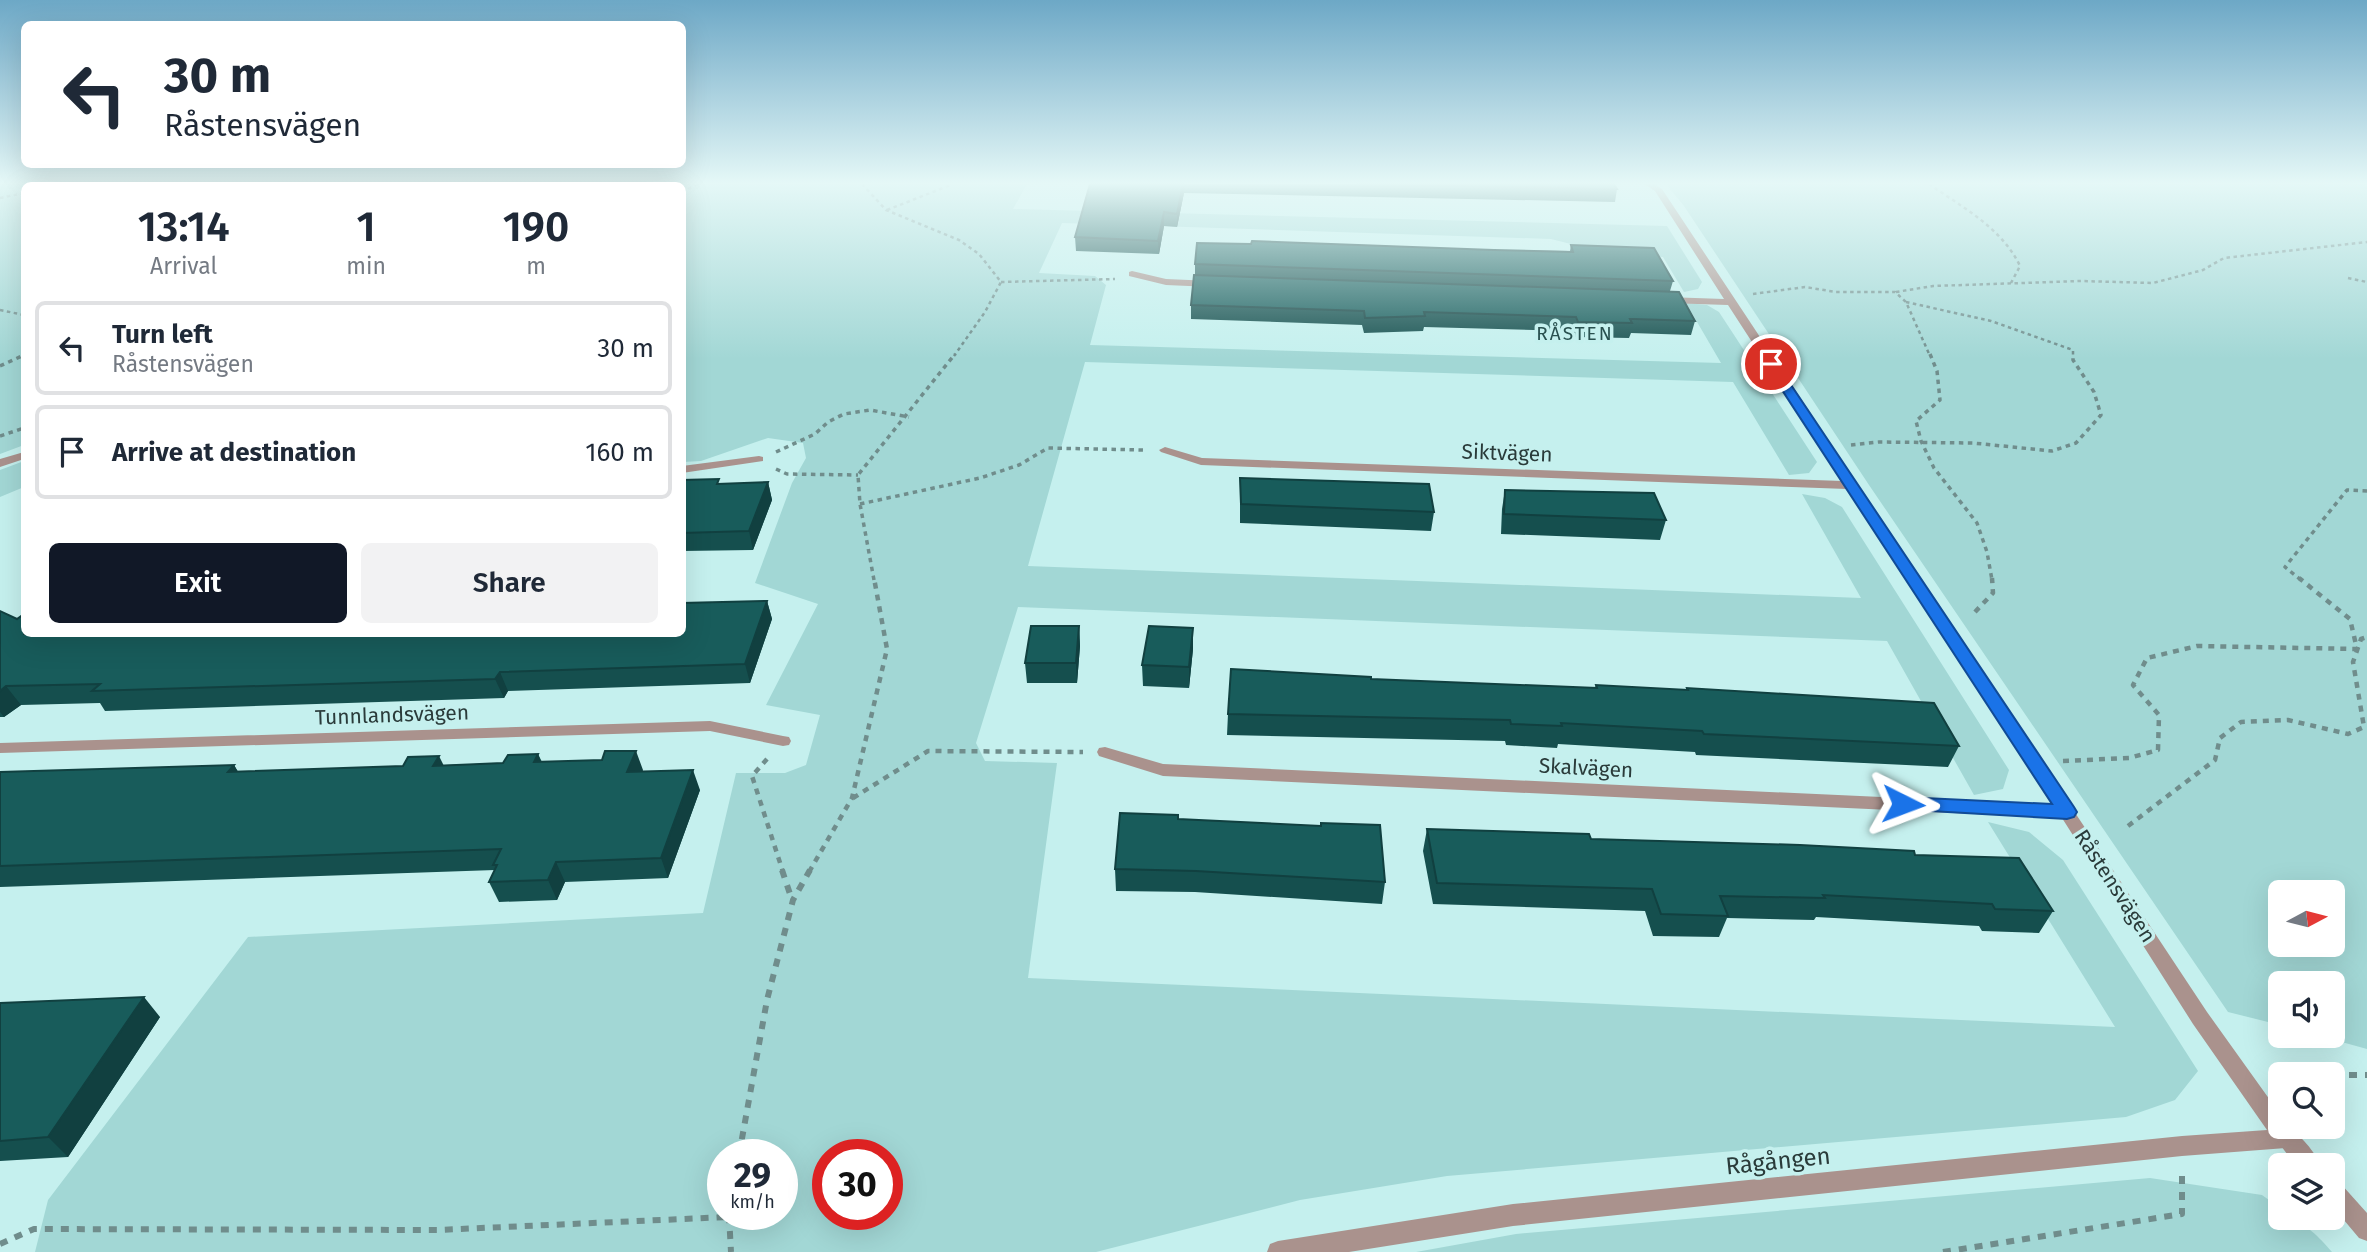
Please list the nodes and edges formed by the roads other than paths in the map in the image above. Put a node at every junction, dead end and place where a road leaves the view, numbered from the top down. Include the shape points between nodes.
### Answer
1 (1692, 242) edge
2 (1132, 274) road end
3 (1221, 284) edge
4 (1648, 299) edge
5 (1729, 299) junction
6 (1165, 450) road end
7 (21, 456) edge
8 (759, 459) road end
9 (0, 463) edge
10 (686, 469) edge
11 (1850, 485) junction
12 (783, 741) road end
13 (0, 748) edge
14 (1105, 752) road end
15 (2067, 812) junction
16 (2268, 1116) edge
17 (2273, 1139) edge
18 (2287, 1139) edge
19 (2299, 1153) edge
20 (2345, 1205) edge
21 (2367, 1230) edge
22 (1278, 1252) edge

1 - 5 street, Råstensvägen
2 - 3 street via 1166,282
4 - 5 street
5 - 11 street, Råstensvägen
6 - 11 street, Siktvägen via 1201,461
7 - 9 street
8 - 10 street
11 - 15 street, Råstensvägen
12 - 13 street, Tunnlandsvägen via 710,726
14 - 15 street, Skalvägen via 1163,770
15 - 16 street, Råstensvägen via 2237,1077
17 - 22 street, Rågången via 1513,1215
18 - 19 street, Råstensvägen
20 - 21 street

